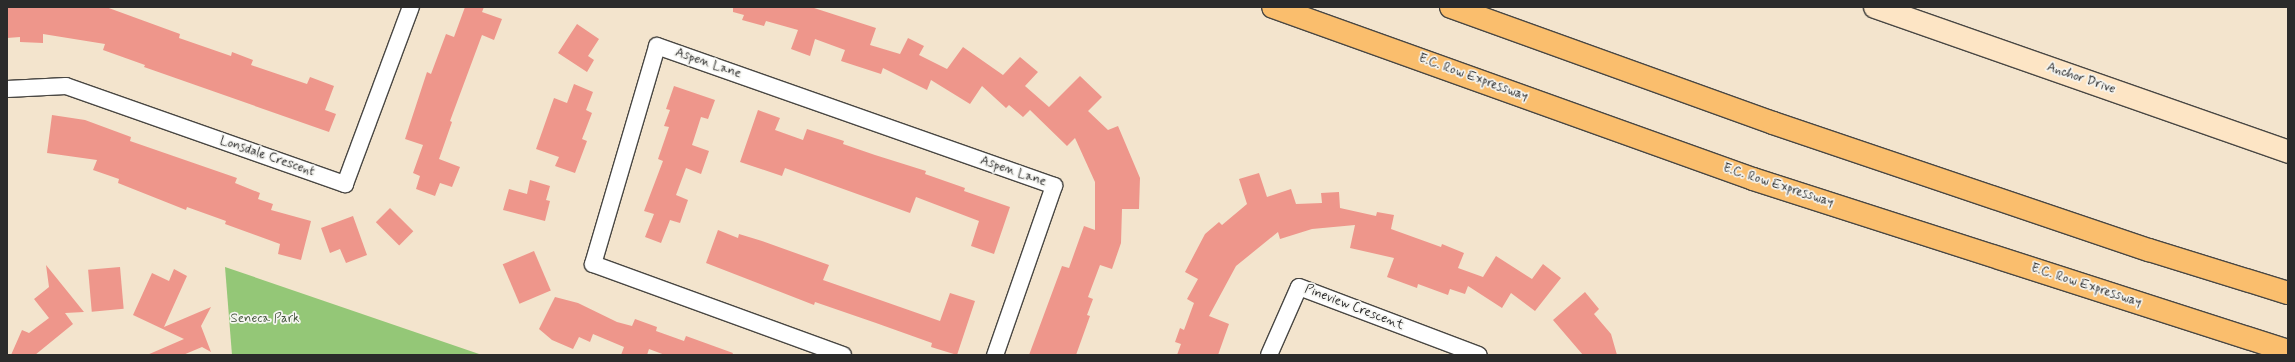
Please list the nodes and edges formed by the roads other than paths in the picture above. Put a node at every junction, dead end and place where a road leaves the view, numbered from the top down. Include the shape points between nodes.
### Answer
1 (411, 7) edge
2 (1273, 7) edge
3 (1451, 7) edge
4 (1875, 7) edge
5 (7, 89) edge
6 (2288, 152) edge
7 (2288, 293) edge
8 (2288, 351) edge
9 (843, 355) edge
10 (995, 355) edge
11 (1269, 355) edge
12 (1479, 355) edge

1 - 5 street, Lonsdale Crescent via 345,184 66,86
2 - 8 highway, E.C. Row Expressway via 1753,179
3 - 7 highway via 1773,123 2149,250
4 - 6 street, Anchor Drive
9 - 10 street, Aspen Lane via 593,264 657,46 1054,186
11 - 12 street, Pineview Crescent via 1299,287

